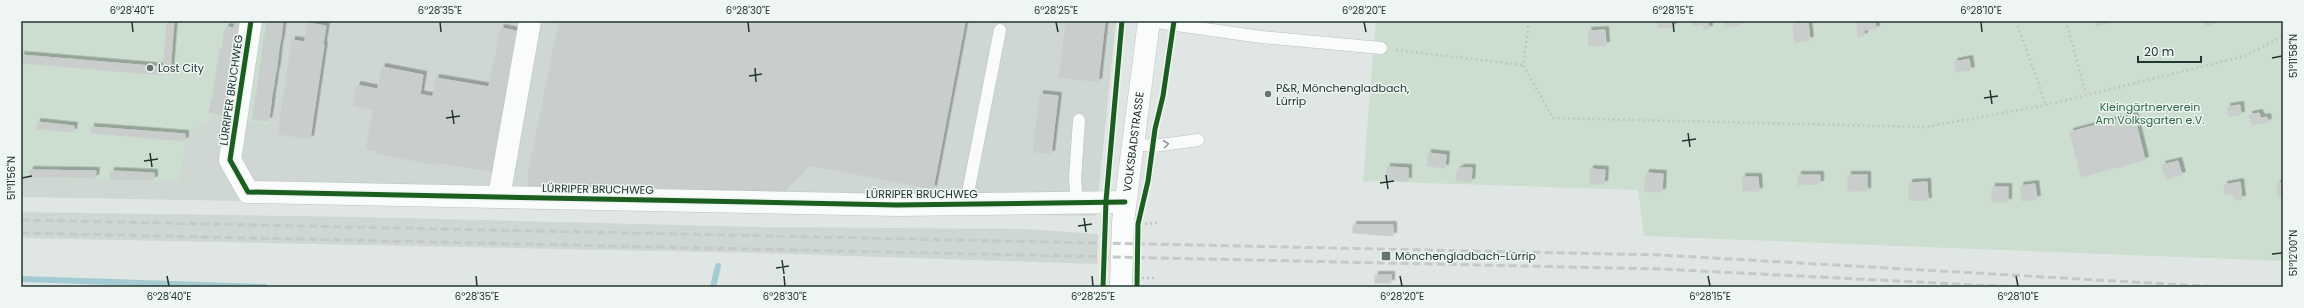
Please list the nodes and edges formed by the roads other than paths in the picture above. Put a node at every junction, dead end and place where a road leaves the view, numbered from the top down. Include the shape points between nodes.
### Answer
1 (251, 21) edge
2 (530, 21) edge
3 (1149, 21) edge
4 (1000, 30) dead end
5 (1382, 48) road end
6 (1079, 120) dead end
7 (1198, 140) dead end
8 (1134, 144) junction
9 (499, 197) junction
10 (1077, 202) junction
11 (1125, 202) junction
12 (966, 203) junction
13 (1129, 282) edge

1 - 9 street, LÜRRIPER BRUCHWEG via 230,160 248,192
2 - 9 street
3 - 5 lane via 1207,30
3 - 8 street, VOLKSBADSTRASSE
4 - 12 lane
6 - 10 lane via 1075,179
8 -> 7 lane via 1153,146
8 - 11 street, VOLKSBADSTRASSE
9 - 12 street, LÜRRIPER BRUCHWEG
10 - 11 street, LÜRRIPER BRUCHWEG
10 - 12 street, LÜRRIPER BRUCHWEG
11 - 13 street, VOLKSBADSTRASSE

